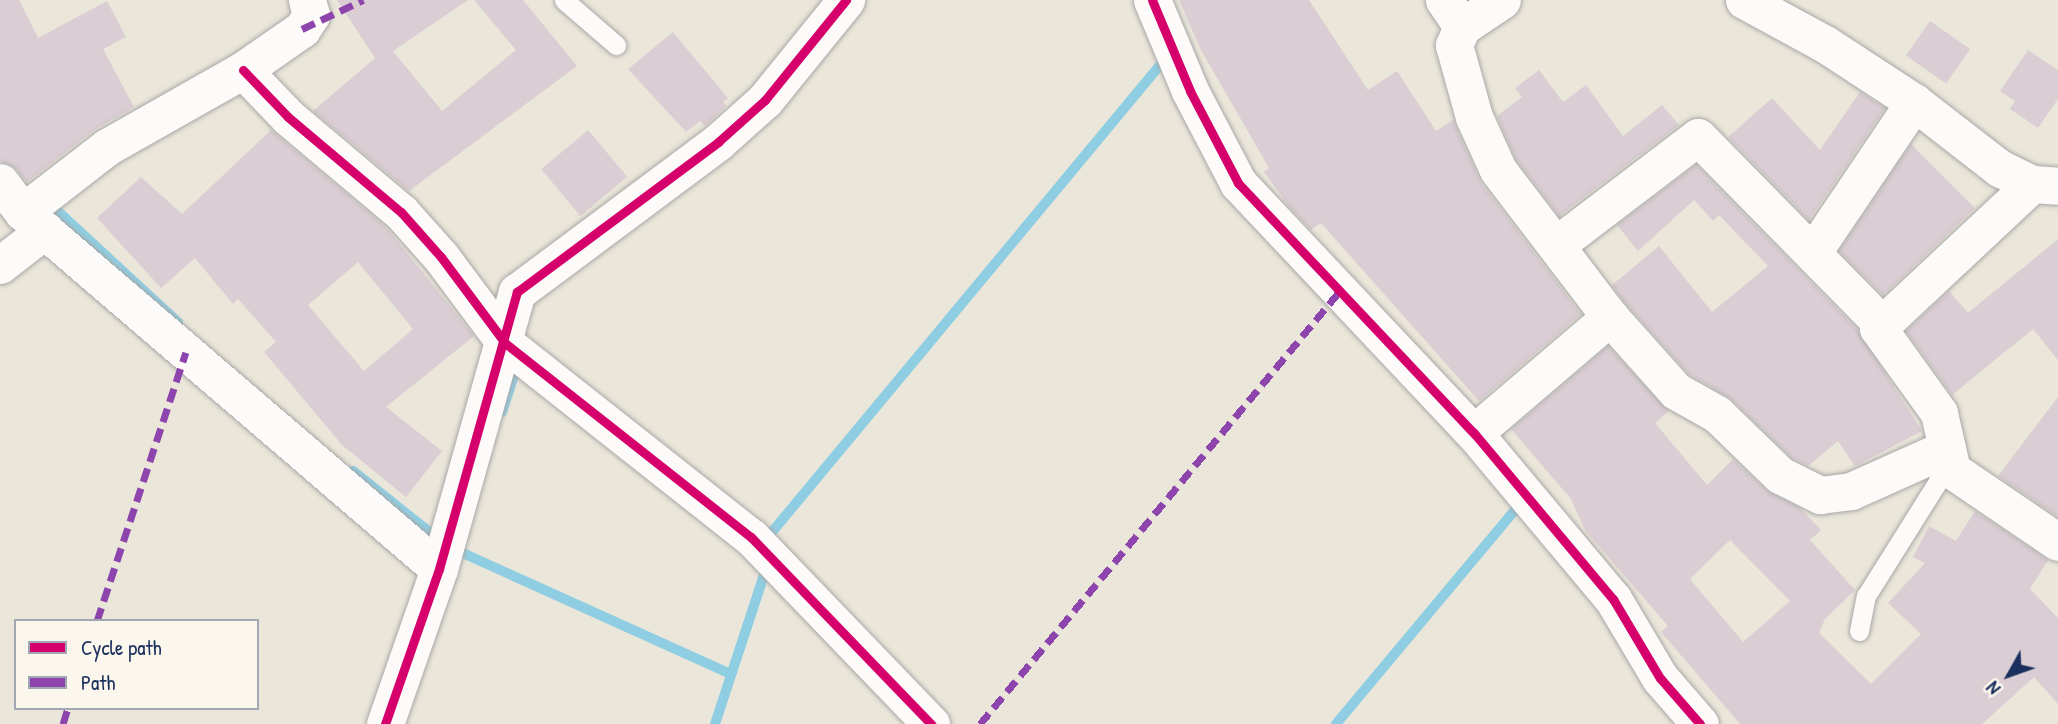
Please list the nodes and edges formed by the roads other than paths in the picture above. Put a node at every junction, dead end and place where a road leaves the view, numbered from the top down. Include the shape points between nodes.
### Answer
1 (307, 0) edge
2 (564, 0) edge
3 (1152, 0) edge
4 (1502, 0) edge
5 (1744, 0) edge
6 (842, 2) edge
7 (1453, 13) edge
8 (616, 46) dead end
9 (243, 70) junction
10 (1914, 102) junction
11 (0, 182) edge
12 (2045, 185) edge
13 (34, 221) junction
14 (1556, 245) junction
15 (1812, 252) junction
16 (0, 265) edge
17 (1611, 317) junction
18 (1882, 324) junction
19 (505, 342) junction
20 (1474, 433) junction
21 (1950, 459) junction
22 (2058, 542) edge
23 (439, 569) junction
24 (1859, 631) dead end
25 (385, 724) edge
26 (931, 724) edge
27 (1700, 724) edge

1 - 9 street via 311,15 302,29
2 - 8 lane
3 - 20 street via 1190,91 1238,183
4 - 7 street
5 - 10 street via 1825,44
6 - 19 street via 765,100 718,142 517,292
7 - 14 street via 1454,46 1479,128 1498,170
9 - 13 street via 107,148
9 - 19 street via 288,117 401,212 442,257
10 - 12 street via 1999,168
10 - 15 street
11 - 13 street
12 - 18 street
13 - 16 street
13 - 23 street
14 - 15 street via 1698,136
14 - 17 street
15 - 18 street
17 - 20 street
17 - 21 street via 1675,391 1717,414 1780,475 1820,495 1851,491
18 - 21 street via 1878,328 1939,413
19 - 23 street
19 - 26 street via 751,537
20 - 27 street via 1613,600 1660,678
21 - 22 street
21 - 24 lane via 1866,596
23 - 25 street

